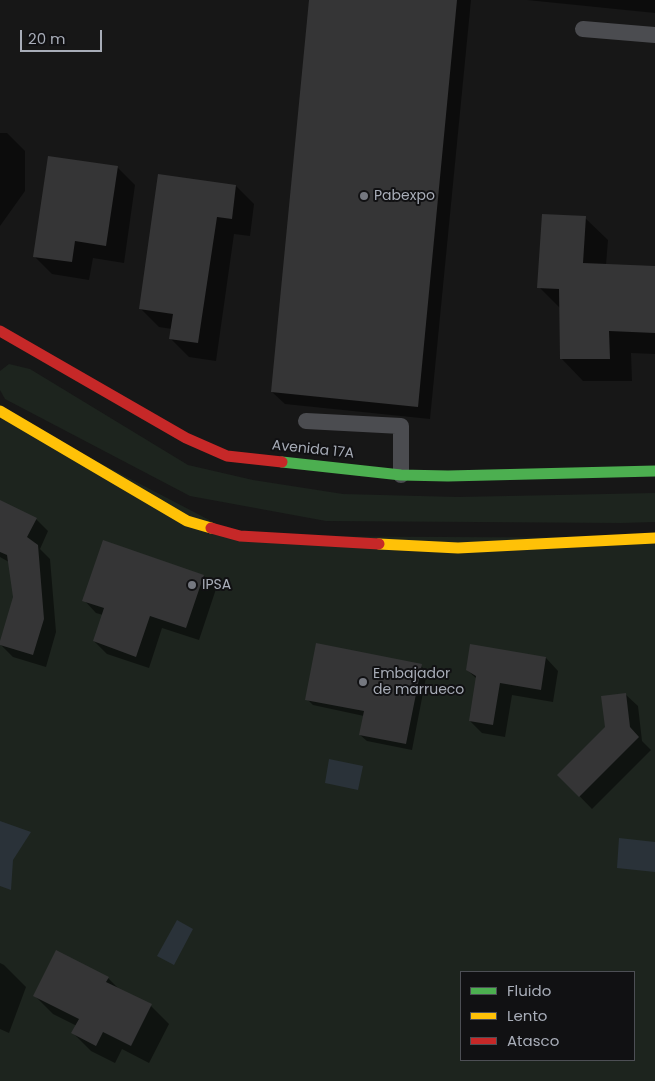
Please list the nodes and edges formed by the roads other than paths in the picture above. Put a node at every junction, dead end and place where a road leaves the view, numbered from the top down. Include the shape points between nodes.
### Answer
1 (583, 29) dead end
2 (655, 35) edge
3 (0, 331) edge
4 (0, 411) edge
5 (306, 421) dead end
6 (655, 471) edge
7 (401, 475) junction
8 (655, 538) edge

1 - 2 lane
3 - 7 main road, Avenida 17A via 186,438 227,456
4 - 8 main road via 187,521 240,536 458,548
5 - 7 lane via 402,426
6 - 7 main road, Avenida 17A

